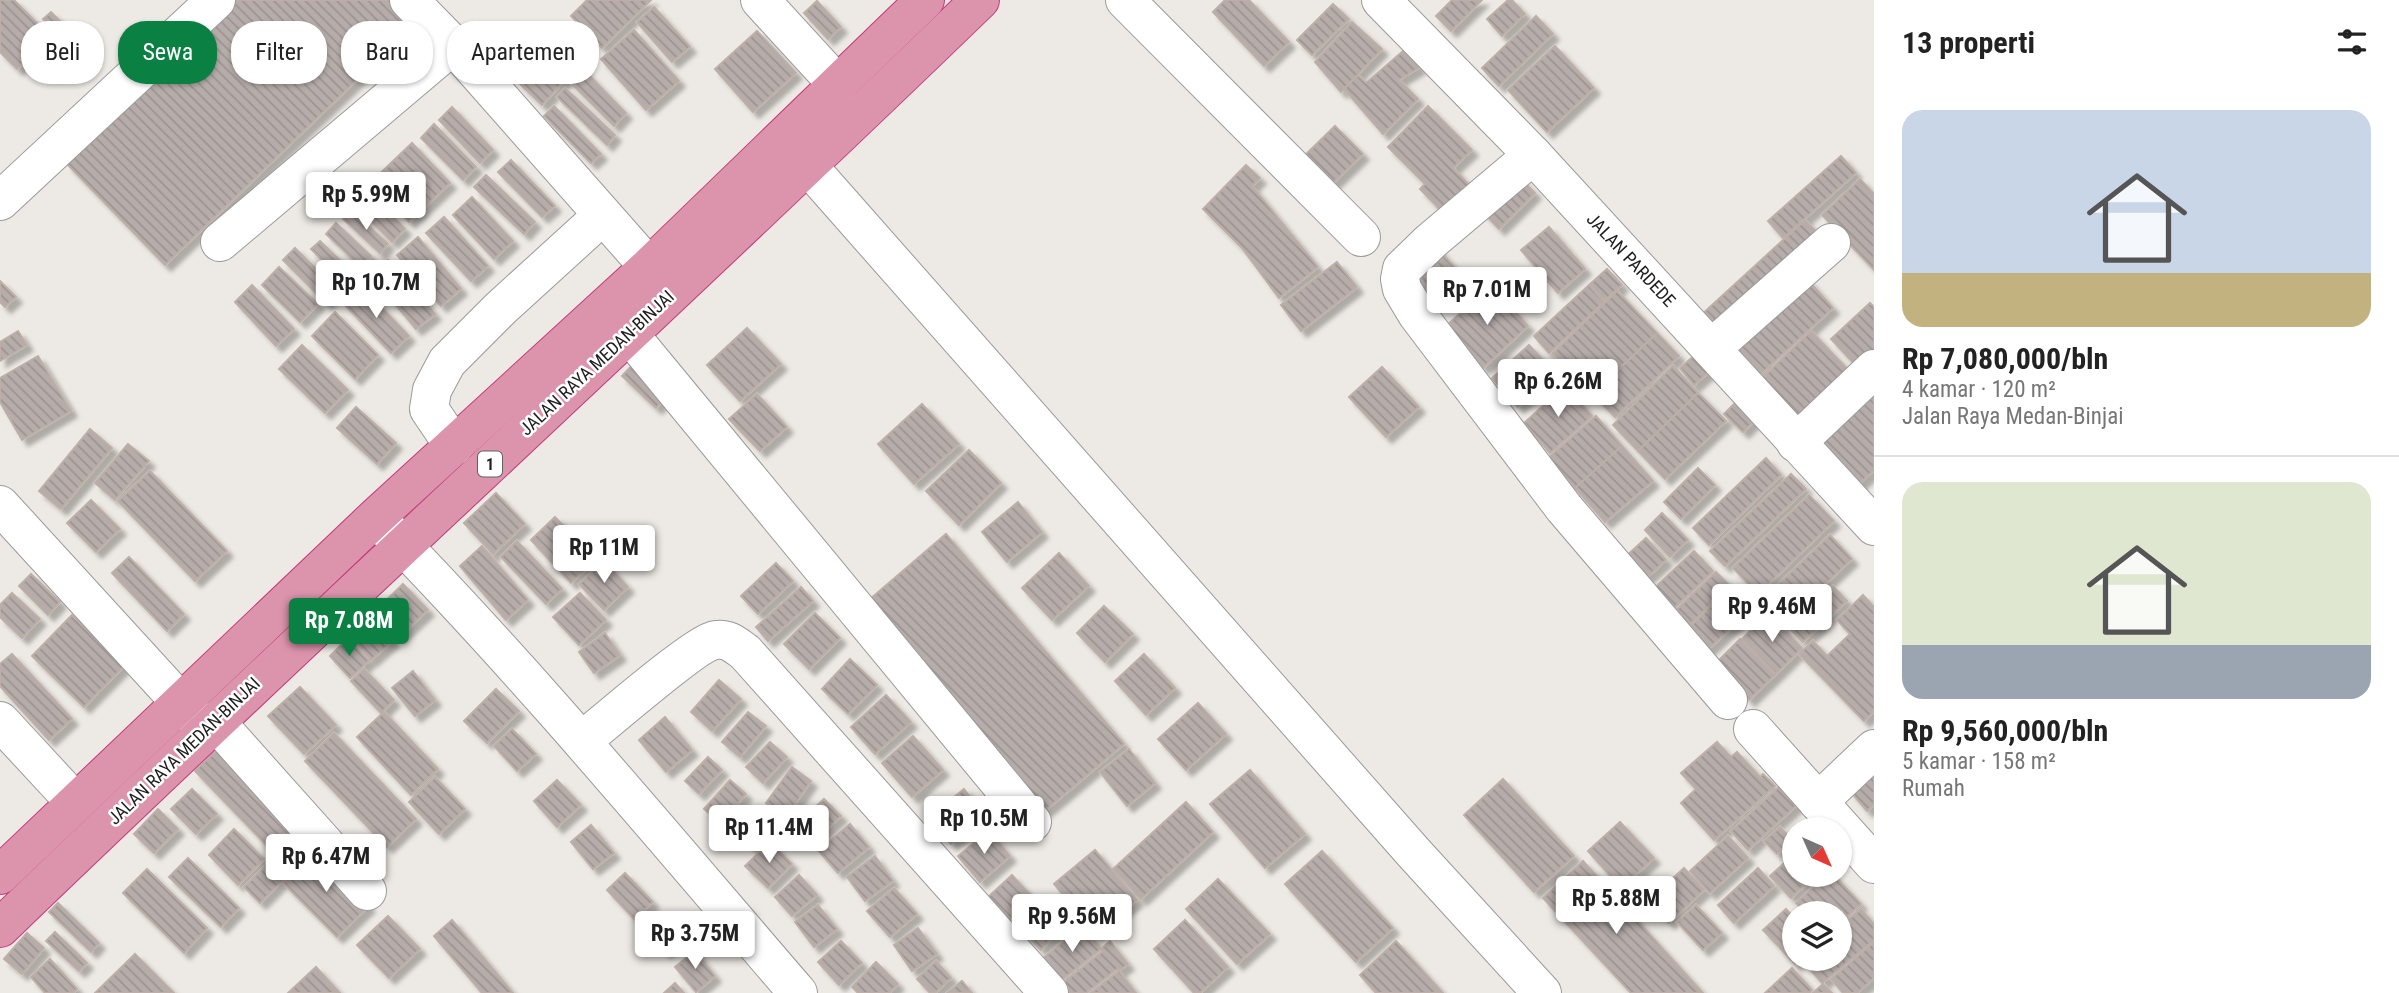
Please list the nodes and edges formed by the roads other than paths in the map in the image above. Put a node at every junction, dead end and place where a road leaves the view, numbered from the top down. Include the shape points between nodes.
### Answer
1 (216, 0) edge
2 (409, 0) edge
3 (760, 0) edge
4 (925, 0) edge
5 (980, 0) edge
6 (1125, 0) edge
7 (1381, 0) edge
8 (447, 39) edge
9 (447, 50) edge
10 (487, 84) edge
11 (838, 85) junction
12 (1533, 155) junction
13 (808, 166) junction
14 (0, 201) edge
15 (602, 216) junction
16 (1361, 237) dead end
17 (220, 242) dead end
18 (1831, 243) dead end
19 (649, 267) junction
20 (629, 334) junction
21 (1712, 348) junction
22 (1874, 369) edge
23 (1796, 443) junction
24 (454, 446) junction
25 (0, 505) edge
26 (376, 517) junction
27 (1874, 526) edge
28 (402, 544) junction
29 (1728, 700) dead end
30 (200, 718) junction
31 (0, 721) edge
32 (1753, 729) dead end
33 (582, 741) junction
34 (1874, 749) edge
35 (75, 802) junction
36 (1818, 802) junction
37 (1032, 822) dead end
38 (1874, 864) edge
39 (0, 875) edge
40 (367, 891) dead end
41 (0, 928) edge
42 (1034, 988) edge
43 (798, 993) edge
44 (1542, 993) edge

1 - 14 street
2 - 8 street
3 - 11 street
4 - 11 highway, JALAN RAYA MEDAN-BINJAI / 1
5 - 13 highway, JALAN RAYA MEDAN-BINJAI / 1
6 - 16 street
7 - 12 street, JALAN PARDEDE
9 - 17 street
10 - 15 street
11 - 19 highway, JALAN RAYA MEDAN-BINJAI / 1
12 - 21 street, JALAN PARDEDE
12 - 29 street via 1402,269 1402,289 1564,509
13 - 20 highway, JALAN RAYA MEDAN-BINJAI / 1
13 - 44 street
15 - 19 street
15 - 24 street via 447,362 432,390 429,409
18 - 21 street
19 - 24 highway, JALAN RAYA MEDAN-BINJAI / 1
20 - 28 highway, JALAN RAYA MEDAN-BINJAI / 1
20 - 37 street
21 - 23 street, JALAN PARDEDE
22 - 23 street
23 - 27 street, JALAN PARDEDE
24 - 26 highway, JALAN RAYA MEDAN-BINJAI / 1
25 - 30 street
26 - 28 street
26 - 30 highway, JALAN RAYA MEDAN-BINJAI / 1
28 - 30 highway, JALAN RAYA MEDAN-BINJAI / 1
28 - 33 street
30 - 35 highway, JALAN RAYA MEDAN-BINJAI / 1
30 - 40 street
30 - 41 highway, JALAN RAYA MEDAN-BINJAI / 1
31 - 35 street
32 - 36 street
33 - 42 street via 685,658 712,640 726,639 745,652
33 - 43 street
34 - 36 street
35 - 39 highway, JALAN RAYA MEDAN-BINJAI / 1
36 - 38 street

